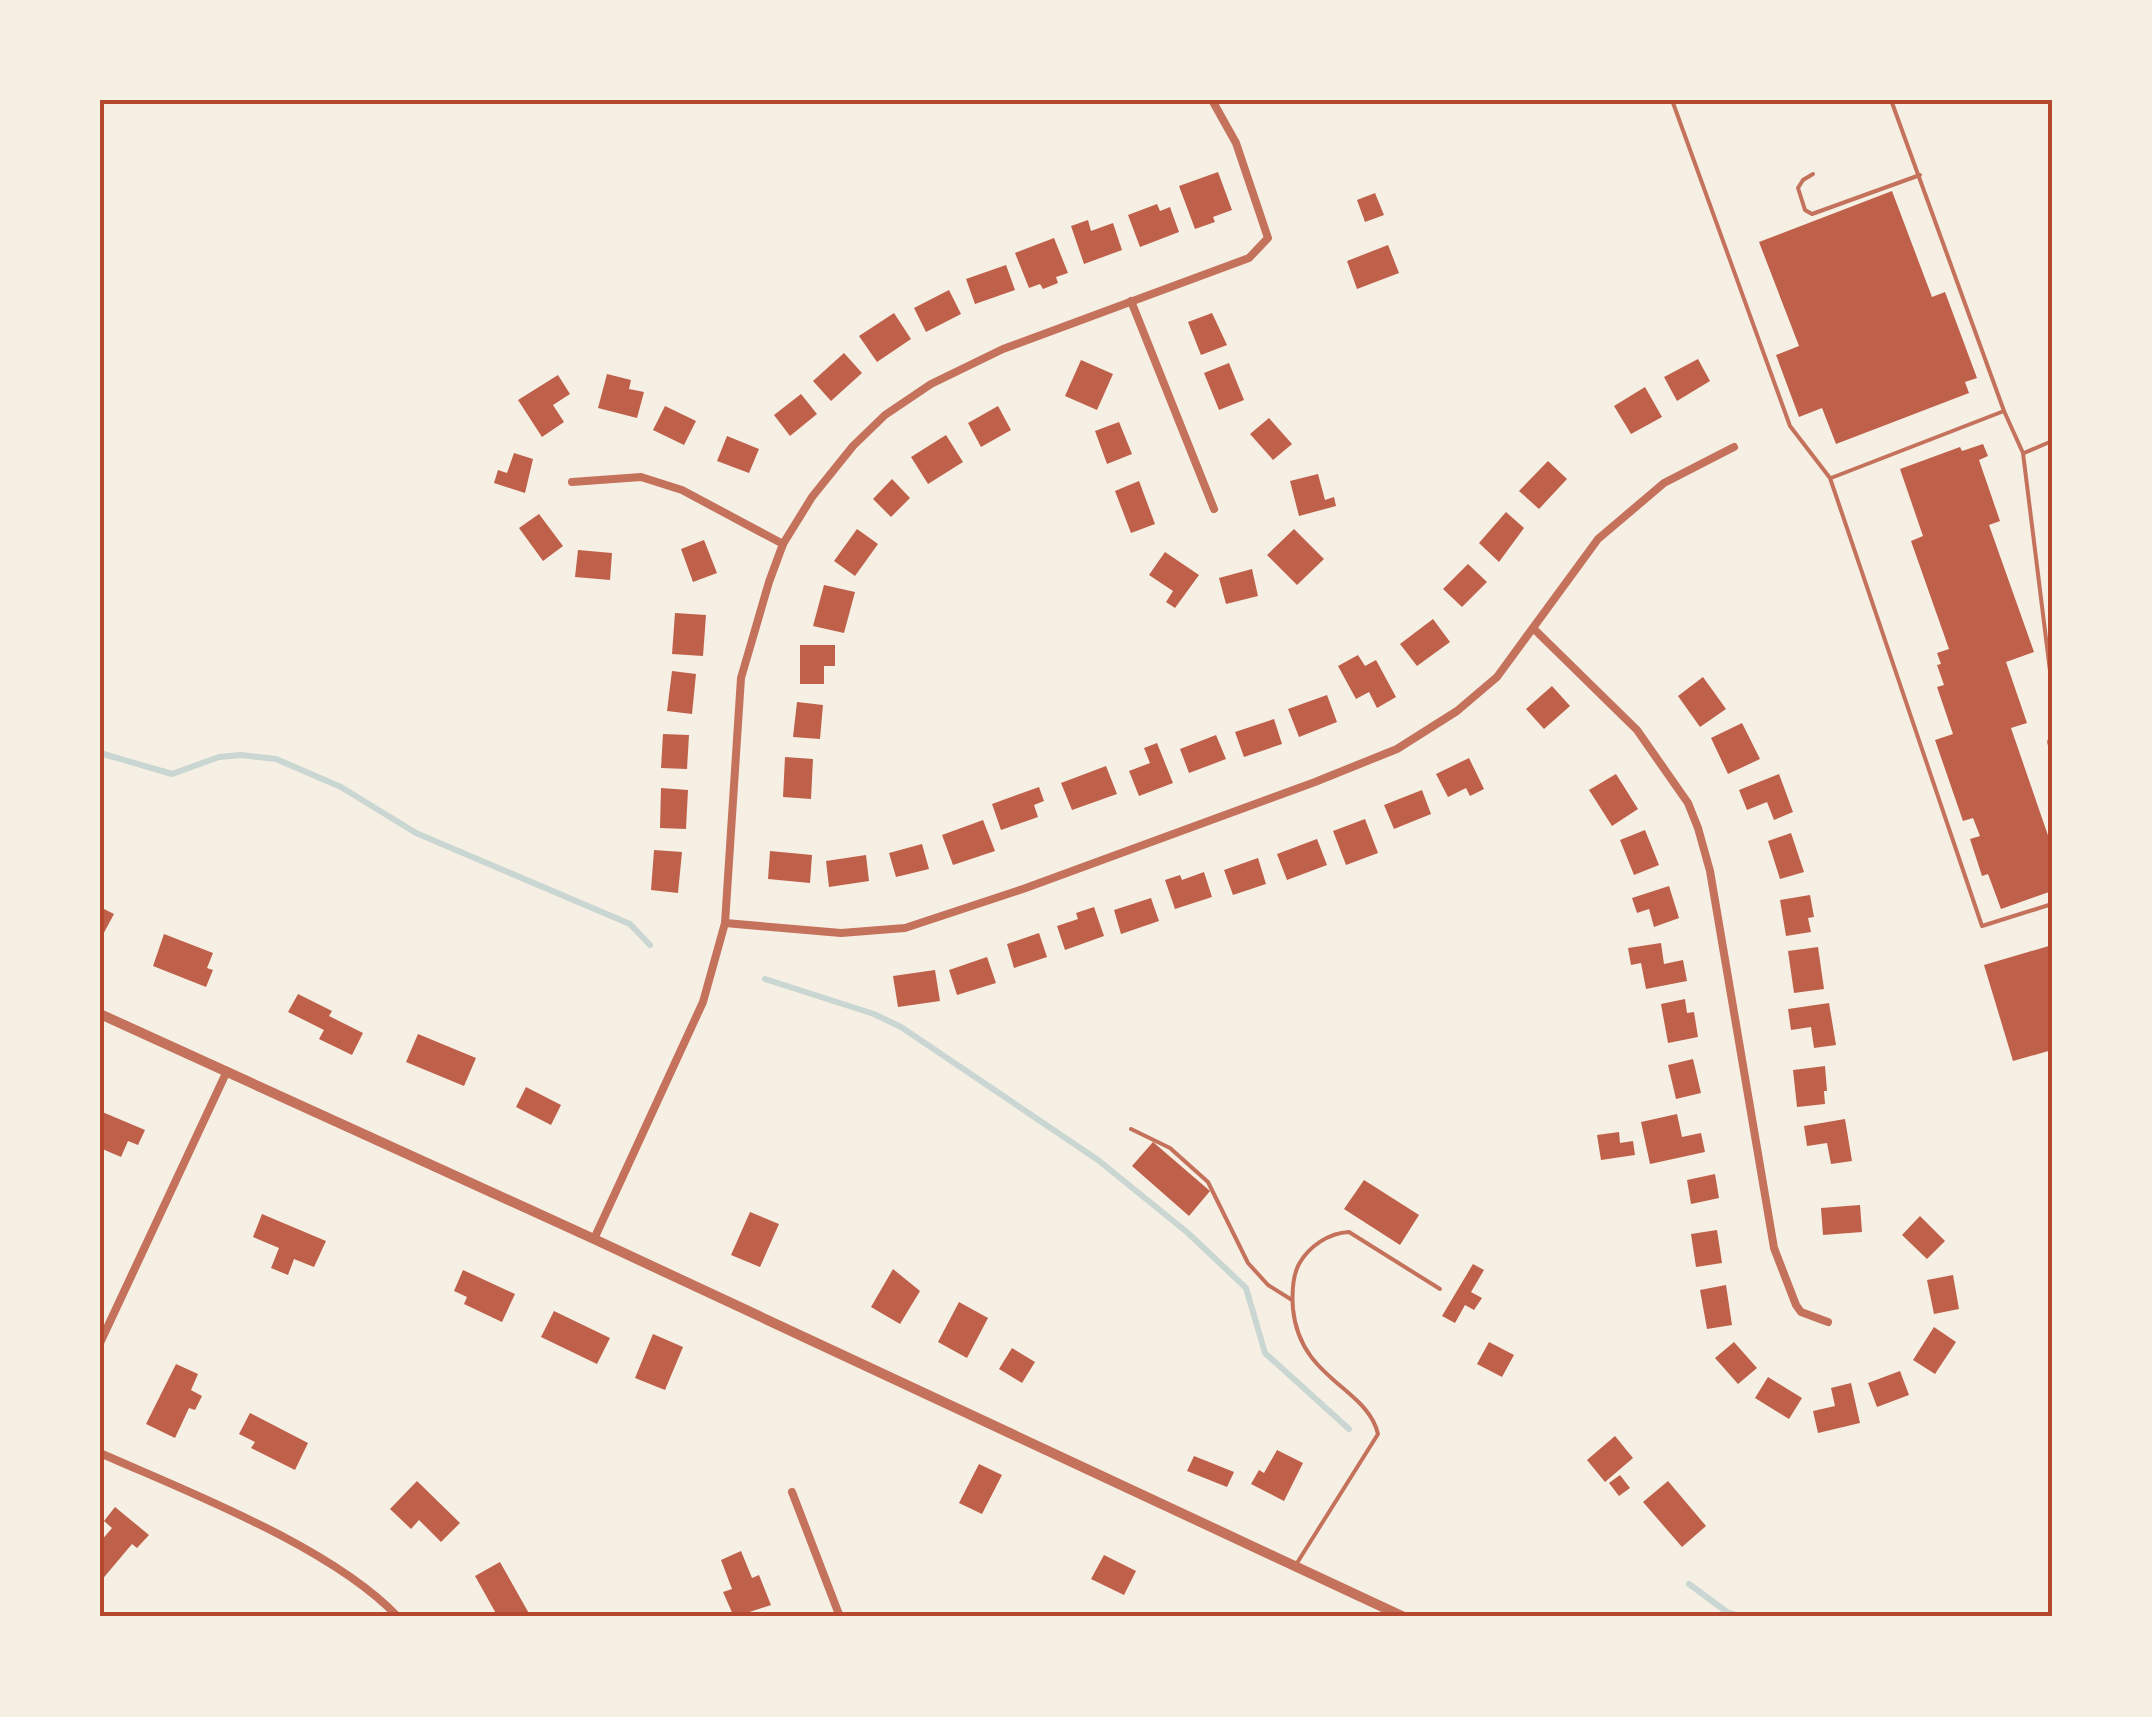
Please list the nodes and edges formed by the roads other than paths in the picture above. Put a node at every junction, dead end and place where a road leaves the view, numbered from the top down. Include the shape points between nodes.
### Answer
1 (1212, 100) edge
2 (1672, 100) edge
3 (1891, 100) edge
4 (1813, 174) dead end
5 (1920, 175) junction
6 (1131, 302) junction
7 (2004, 411) junction
8 (2052, 441) edge
9 (1734, 447) dead end
10 (2023, 453) junction
11 (1830, 478) junction
12 (572, 482) dead end
13 (1214, 509) dead end
14 (783, 544) junction
15 (1534, 629) junction
16 (2052, 688) edge
17 (2052, 734) edge
18 (2051, 742) edge
19 (2052, 752) edge
20 (2052, 904) edge
21 (725, 923) junction
22 (100, 1014) edge
23 (228, 1071) junction
24 (1130, 1128) dead end
25 (594, 1239) junction
26 (1440, 1289) dead end
27 (1292, 1300) junction
28 (1828, 1322) dead end
29 (100, 1343) edge
30 (100, 1453) edge
31 (792, 1492) dead end
32 (1295, 1566) junction
33 (1386, 1613) edge
34 (398, 1617) edge
35 (840, 1617) edge
36 (1404, 1617) edge

1 - 6 street via 1236,143 1268,238 1249,258
2 - 11 lane via 1790,426
3 - 5 lane
4 - 5 lane via 1798,188 1812,214
5 - 7 lane
6 - 13 street
6 - 14 street via 1003,350 885,415 812,497
7 - 10 lane
7 - 11 lane
8 - 10 lane
9 - 15 street via 1664,483 1598,539
10 - 16 lane
11 - 20 lane via 1982,926
12 - 14 street via 640,477 682,490
14 - 21 street via 741,678
15 - 21 street via 1470,700 1397,749 1023,890 905,928 842,933
15 - 28 street via 1637,730 1688,803 1710,871 1774,1248 1796,1306
17 - 18 lane
18 - 19 lane
21 - 25 street via 703,1002
22 - 23 street
23 - 25 street
23 - 29 street
24 - 27 lane via 1170,1148 1208,1182 1248,1262
25 - 32 street
26 - 27 lane via 1363,1239 1339,1232 1300,1261
27 - 32 lane via 1311,1358 1367,1411 1378,1434
30 - 34 street via 284,1539
31 - 35 street
32 - 33 street
33 - 36 street

